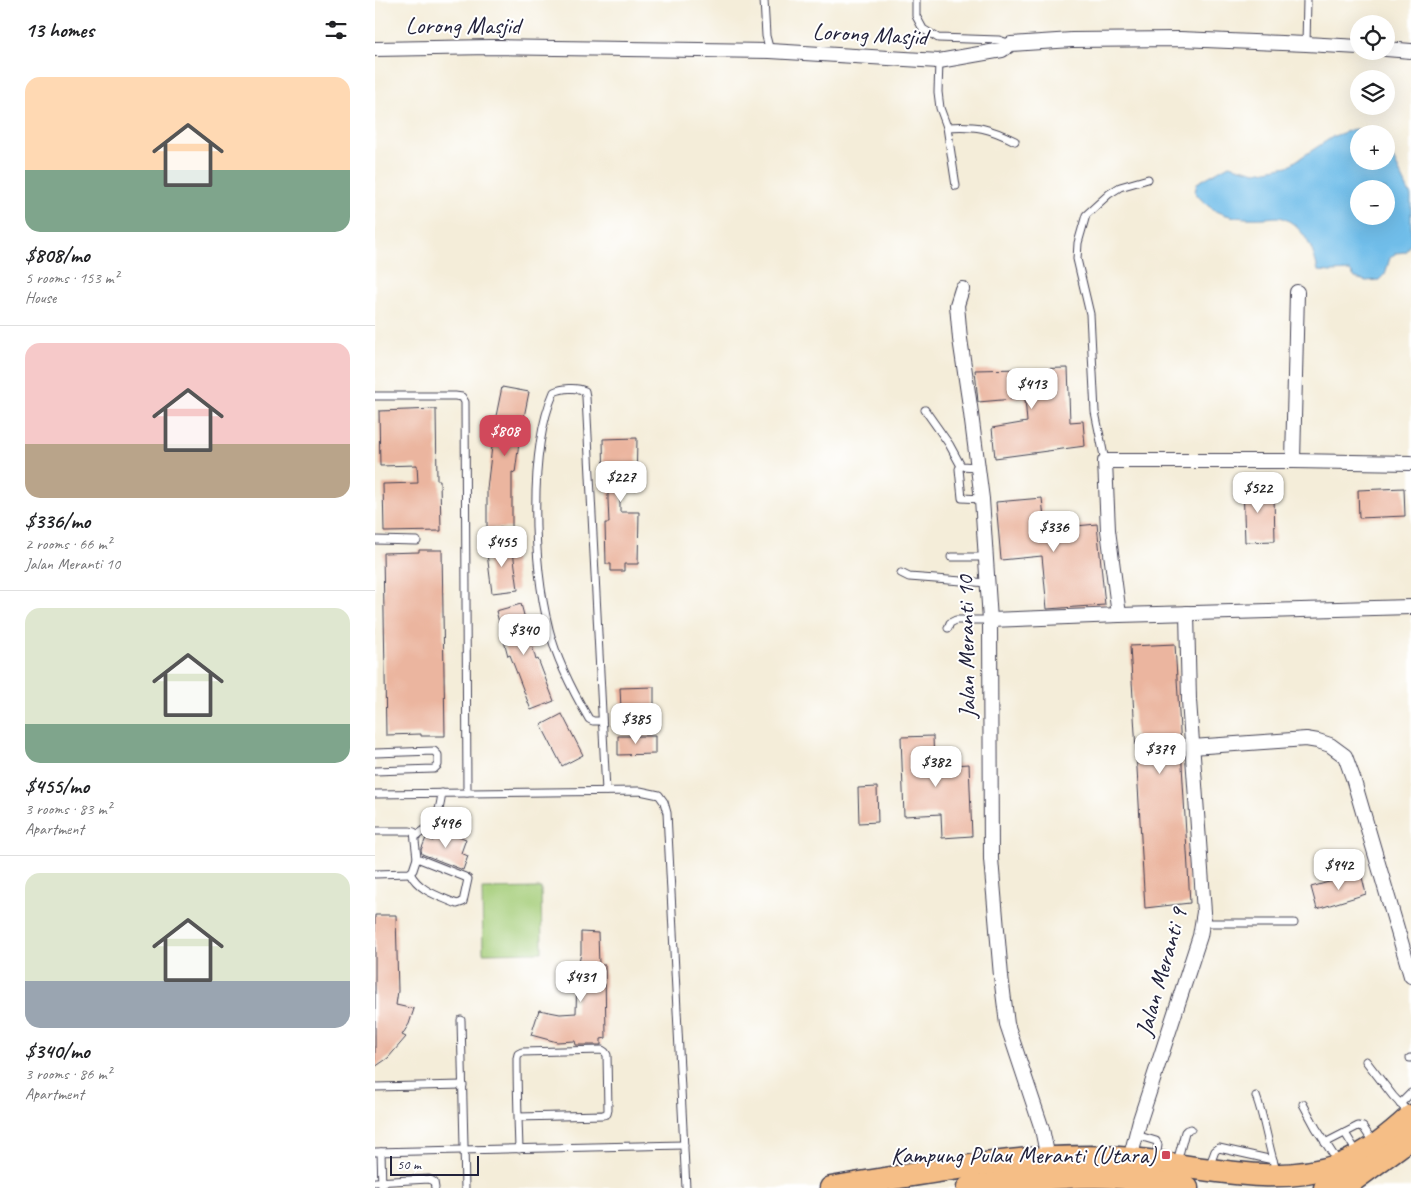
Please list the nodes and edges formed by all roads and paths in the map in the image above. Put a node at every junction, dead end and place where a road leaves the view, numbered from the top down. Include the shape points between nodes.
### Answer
1 (765, 0) edge
2 (916, 0) edge
3 (1307, 0) edge
4 (1011, 44) junction
5 (1306, 44) junction
6 (1350, 46) edge
7 (375, 48) edge
8 (1395, 50) edge
9 (770, 51) junction
10 (1411, 51) edge
11 (939, 61) junction
12 (947, 127) junction
13 (1015, 141) dead end
14 (1148, 179) dead end
15 (956, 186) dead end
16 (962, 289) dead end
17 (1297, 292) dead end
18 (375, 396) edge
19 (925, 410) dead end
20 (1105, 461) junction
21 (1293, 461) junction
22 (1411, 464) edge
23 (961, 466) junction
24 (977, 467) junction
25 (982, 499) junction
26 (375, 540) edge
27 (417, 541) dead end
28 (951, 557) dead end
29 (986, 557) junction
30 (901, 573) dead end
31 (988, 583) junction
32 (1411, 606) edge
33 (1187, 613) junction
34 (1119, 614) junction
35 (990, 620) junction
36 (948, 628) dead end
37 (602, 721) junction
38 (1192, 747) junction
39 (375, 753) edge
40 (375, 771) edge
41 (606, 791) junction
42 (441, 793) junction
43 (467, 793) junction
44 (375, 794) edge
45 (375, 831) edge
46 (416, 836) junction
47 (417, 858) junction
48 (410, 873) junction
49 (375, 874) edge
50 (1203, 923) junction
51 (1294, 923) dead end
52 (1411, 976) edge
53 (461, 1020) dead end
54 (1366, 1061) dead end
55 (463, 1085) junction
56 (375, 1087) edge
57 (1411, 1093) edge
58 (1256, 1096) dead end
59 (1303, 1104) dead end
60 (1407, 1112) edge
61 (518, 1117) junction
62 (1191, 1129) dead end
63 (1345, 1133) junction
64 (1135, 1135) junction
65 (1411, 1137) edge
66 (1325, 1143) junction
67 (684, 1145) junction
68 (519, 1149) junction
69 (464, 1150) junction
70 (378, 1152) edge
71 (1048, 1158) junction
72 (1130, 1158) junction
73 (1166, 1163) junction
74 (1358, 1166) edge
75 (1276, 1168) junction
76 (1020, 1170) junction
77 (379, 1184) edge
78 (435, 1188) edge
79 (465, 1188) edge
80 (686, 1188) edge
81 (831, 1188) edge
82 (975, 1188) edge
83 (1187, 1188) edge
84 (1325, 1188) edge

1 - 9 lane via 766,36
2 - 4 lane via 916,16 923,29 938,38 999,40
3 - 5 lane
4 - 5 street, Lorong Masjid via 1180,39
4 - 11 street, Lorong Masjid via 1002,50
5 - 6 street, Lorong Masjid
7 - 9 street, Lorong Masjid
8 - 10 street
9 - 11 street, Lorong Masjid
11 - 12 lane via 938,92
12 - 13 lane via 986,128
12 - 15 lane
14 - 20 lane via 1120,187 1091,210 1086,215 1078,243 1077,260 1090,314 1095,412
16 - 24 street, Jalan Meranti 10 via 957,305
17 - 21 street
18 - 43 lane via 455,396 462,397 465,402
19 - 23 lane
20 - 21 street
20 - 34 street via 1108,530
21 - 22 street
23 - 24 lane
23 - 25 lane via 962,498
24 - 25 street, Jalan Meranti 10
25 - 29 street, Jalan Meranti 10
26 - 27 lane
28 - 29 lane
29 - 31 street, Jalan Meranti 10
30 - 31 lane via 909,577
31 - 35 street, Jalan Meranti 10
32 - 33 street
33 - 34 street
33 - 38 street, Jalan Meranti 9
34 - 35 street
35 - 36 lane via 956,620
35 - 71 street, Jalan Meranti 10 via 991,859 1001,976 1007,1024 1042,1129
37 - 37 lane via 589,719 561,665 542,593 537,547 538,456 542,426 554,392 559,389 581,389 586,397
37 - 41 lane
38 - 50 street, Jalan Meranti 9
38 - 52 street via 1306,739 1330,745 1345,756
39 - 40 lane via 434,752 438,755 438,765 434,769
41 - 43 lane
41 - 67 lane via 640,791 659,795 667,813
42 - 43 lane
42 - 44 lane
42 - 46 lane via 437,819
45 - 46 lane via 410,831
46 - 47 lane
47 - 48 lane
47 - 48 lane via 465,877 468,880 463,902 457,904 417,885
48 - 49 lane
50 - 51 lane
50 - 64 street, Jalan Meranti 9
53 - 55 lane
54 - 60 lane
55 - 56 lane
55 - 69 lane
57 - 60 lane
58 - 75 lane
59 - 66 lane
60 - 74 main road
61 - 61 lane via 518,1054 605,1052 607,1114
61 - 68 lane
62 - 73 lane via 1185,1132
63 - 66 lane
63 - 74 lane
63 - 74 lane via 1358,1126 1363,1127
64 - 72 street, Jalan Meranti 9
64 - 73 lane via 1156,1141
65 - 74 main road
66 - 74 lane
67 - 68 lane
67 - 80 lane
68 - 69 lane
69 - 70 lane
69 - 79 lane
70 - 77 lane
71 - 72 main road
71 - 76 main road
72 - 73 main road
73 - 75 main road via 1209,1170
74 - 75 main road via 1308,1173
74 - 84 main road
76 - 81 main road via 940,1170
76 - 82 main road
76 - 83 main road via 1102,1179 1135,1179
77 - 78 lane via 429,1179

